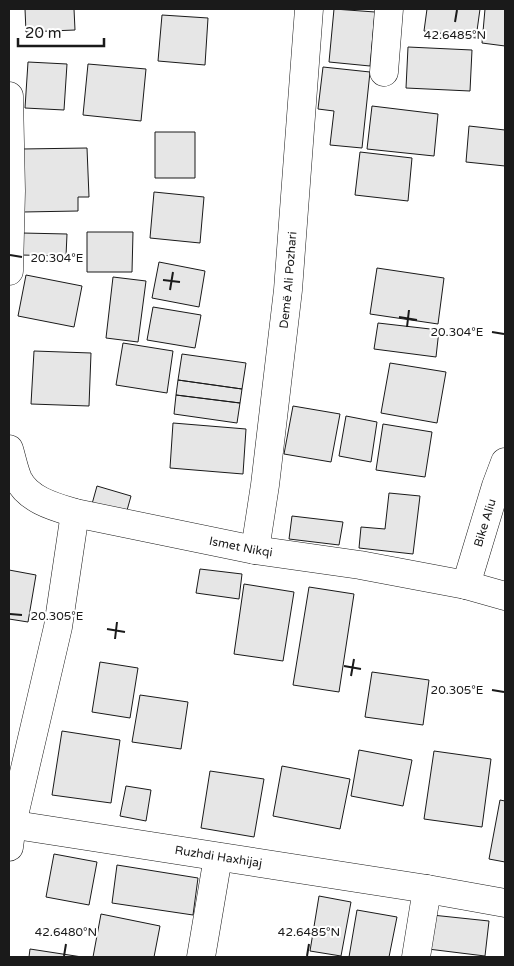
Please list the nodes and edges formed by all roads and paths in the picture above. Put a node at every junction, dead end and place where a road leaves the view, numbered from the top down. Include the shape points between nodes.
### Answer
1 (309, 9) edge
2 (389, 9) edge
3 (384, 72) dead end
4 (9, 96) edge
5 (9, 271) edge
6 (9, 448) edge
7 (505, 462) edge
8 (17, 497) edge
9 (75, 514) junction
10 (255, 550) junction
11 (466, 586) junction
12 (505, 596) edge
13 (10, 832) edge
14 (218, 857) junction
15 (427, 889) junction
16 (505, 903) edge
17 (200, 957) edge
18 (416, 957) edge

1 - 10 street, Demë Ali Pozhari via 288,290
2 - 3 street
4 - 5 street
6 - 8 street, Ismet Nikqi via 18,480
7 - 11 street, Bike Aliu
8 - 9 street, Ismet Nikqi
9 - 10 street, Ismet Nikqi
9 - 13 street, Ruzhdi Haxhijaj via 58,627
10 - 11 street, Ismet Nikqi via 360,565
11 - 12 street, Ismet Nikqi
13 - 14 street, Ruzhdi Haxhijaj
14 - 15 street, Ruzhdi Haxhijaj
14 - 17 street
15 - 16 street, Ruzhdi Haxhijaj
15 - 18 street

